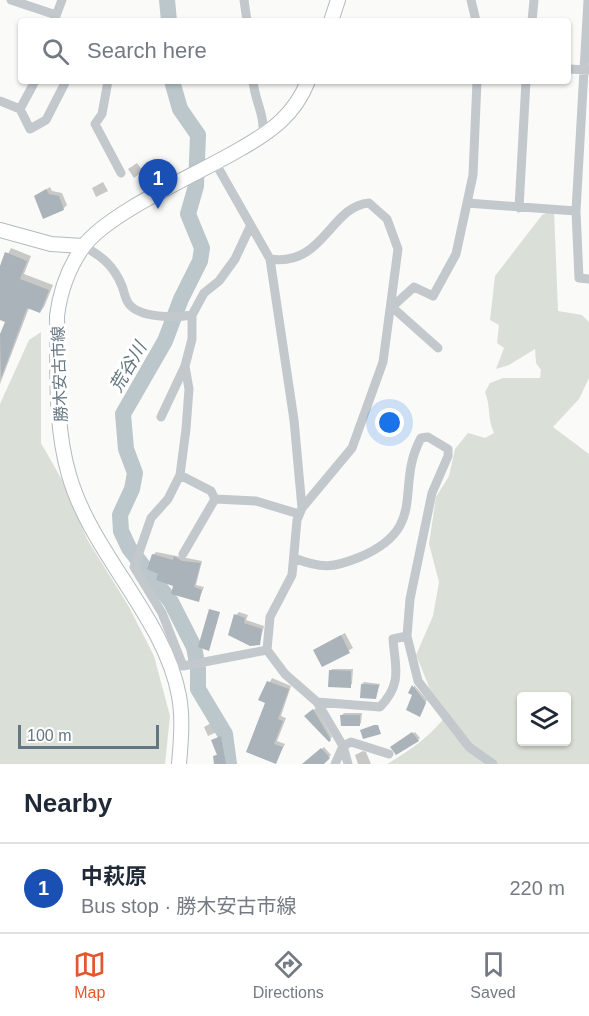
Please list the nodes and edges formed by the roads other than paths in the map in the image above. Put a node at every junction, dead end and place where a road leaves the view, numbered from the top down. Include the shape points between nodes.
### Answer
1 (11, 0) edge
2 (62, 0) edge
3 (244, 0) edge
4 (338, 0) edge
5 (471, 0) edge
6 (534, 0) edge
7 (588, 0) edge
8 (55, 18) edge
9 (247, 18) edge
10 (332, 18) edge
11 (475, 18) edge
12 (532, 18) edge
13 (571, 69) edge
14 (587, 70) edge
15 (33, 84) edge
16 (64, 84) edge
17 (107, 84) edge
18 (253, 84) edge
19 (306, 84) edge
20 (477, 84) edge
21 (526, 84) edge
22 (0, 101) edge
23 (20, 109) junction
24 (263, 136) junction
25 (213, 165) junction
26 (121, 173) dead end
27 (467, 203) junction
28 (519, 208) junction
29 (576, 212) junction
30 (250, 227) junction
31 (0, 230) edge
32 (83, 246) junction
33 (270, 259) junction
34 (589, 279) edge
35 (392, 307) junction
36 (192, 315) junction
37 (438, 348) dead end
38 (186, 366) junction
39 (161, 417) dead end
40 (180, 475) junction
41 (215, 499) junction
42 (300, 511) junction
43 (183, 554) dead end
44 (294, 558) junction
45 (407, 636) junction
46 (267, 650) junction
47 (317, 702) junction
48 (343, 746) junction
49 (389, 754) dead end
50 (179, 764) edge
51 (335, 764) edge
52 (348, 764) edge
53 (493, 764) edge

1 - 8 street
2 - 8 street
3 - 9 street
4 - 10 main road
5 - 11 street
6 - 12 street
7 - 14 street
13 - 14 street
14 - 29 street
15 - 23 street
16 - 23 street via 46,120 30,129
17 - 26 street via 102,114 95,124
18 - 24 street via 264,120
19 - 24 main road, 勝木安古市線 via 292,112
20 - 27 street via 473,175
21 - 28 street
22 - 23 street
24 - 25 main road, 勝木安古市線
25 - 30 street
25 - 32 main road, 勝木安古市線 via 114,220
27 - 28 street
27 - 35 street via 456,254 434,296 414,287
28 - 29 street
29 - 34 street via 579,278
30 - 33 street
30 - 36 street via 235,259 204,293
31 - 32 main road via 51,244
32 - 36 street via 117,272 128,303 140,312 180,318
32 - 50 main road, 勝木安古市線 via 65,284 57,315 61,436 69,475 88,524 168,661 181,712
33 - 35 street via 284,261 300,256 359,204 369,203 387,219 398,249
33 - 42 street via 294,420
35 - 37 street
35 - 42 street via 383,362 352,448
36 - 38 street
38 - 39 street
38 - 40 street via 189,389
40 - 41 street via 211,491
40 - 46 street via 168,499 151,518 134,567 162,613 183,666
41 - 42 street via 256,501
41 - 43 street
42 - 44 street
44 - 45 street via 314,566 336,567 389,540 400,526 409,497 410,459 416,447 421,438 428,437 442,444 448,449 448,456 432,493 410,599
44 - 46 street via 292,575 270,617
45 - 47 street via 393,639 398,663 392,695 380,707
45 - 53 street via 418,681 469,747
46 - 47 street via 285,674
47 - 48 street
48 - 49 street via 351,742
48 - 51 street
48 - 52 street

